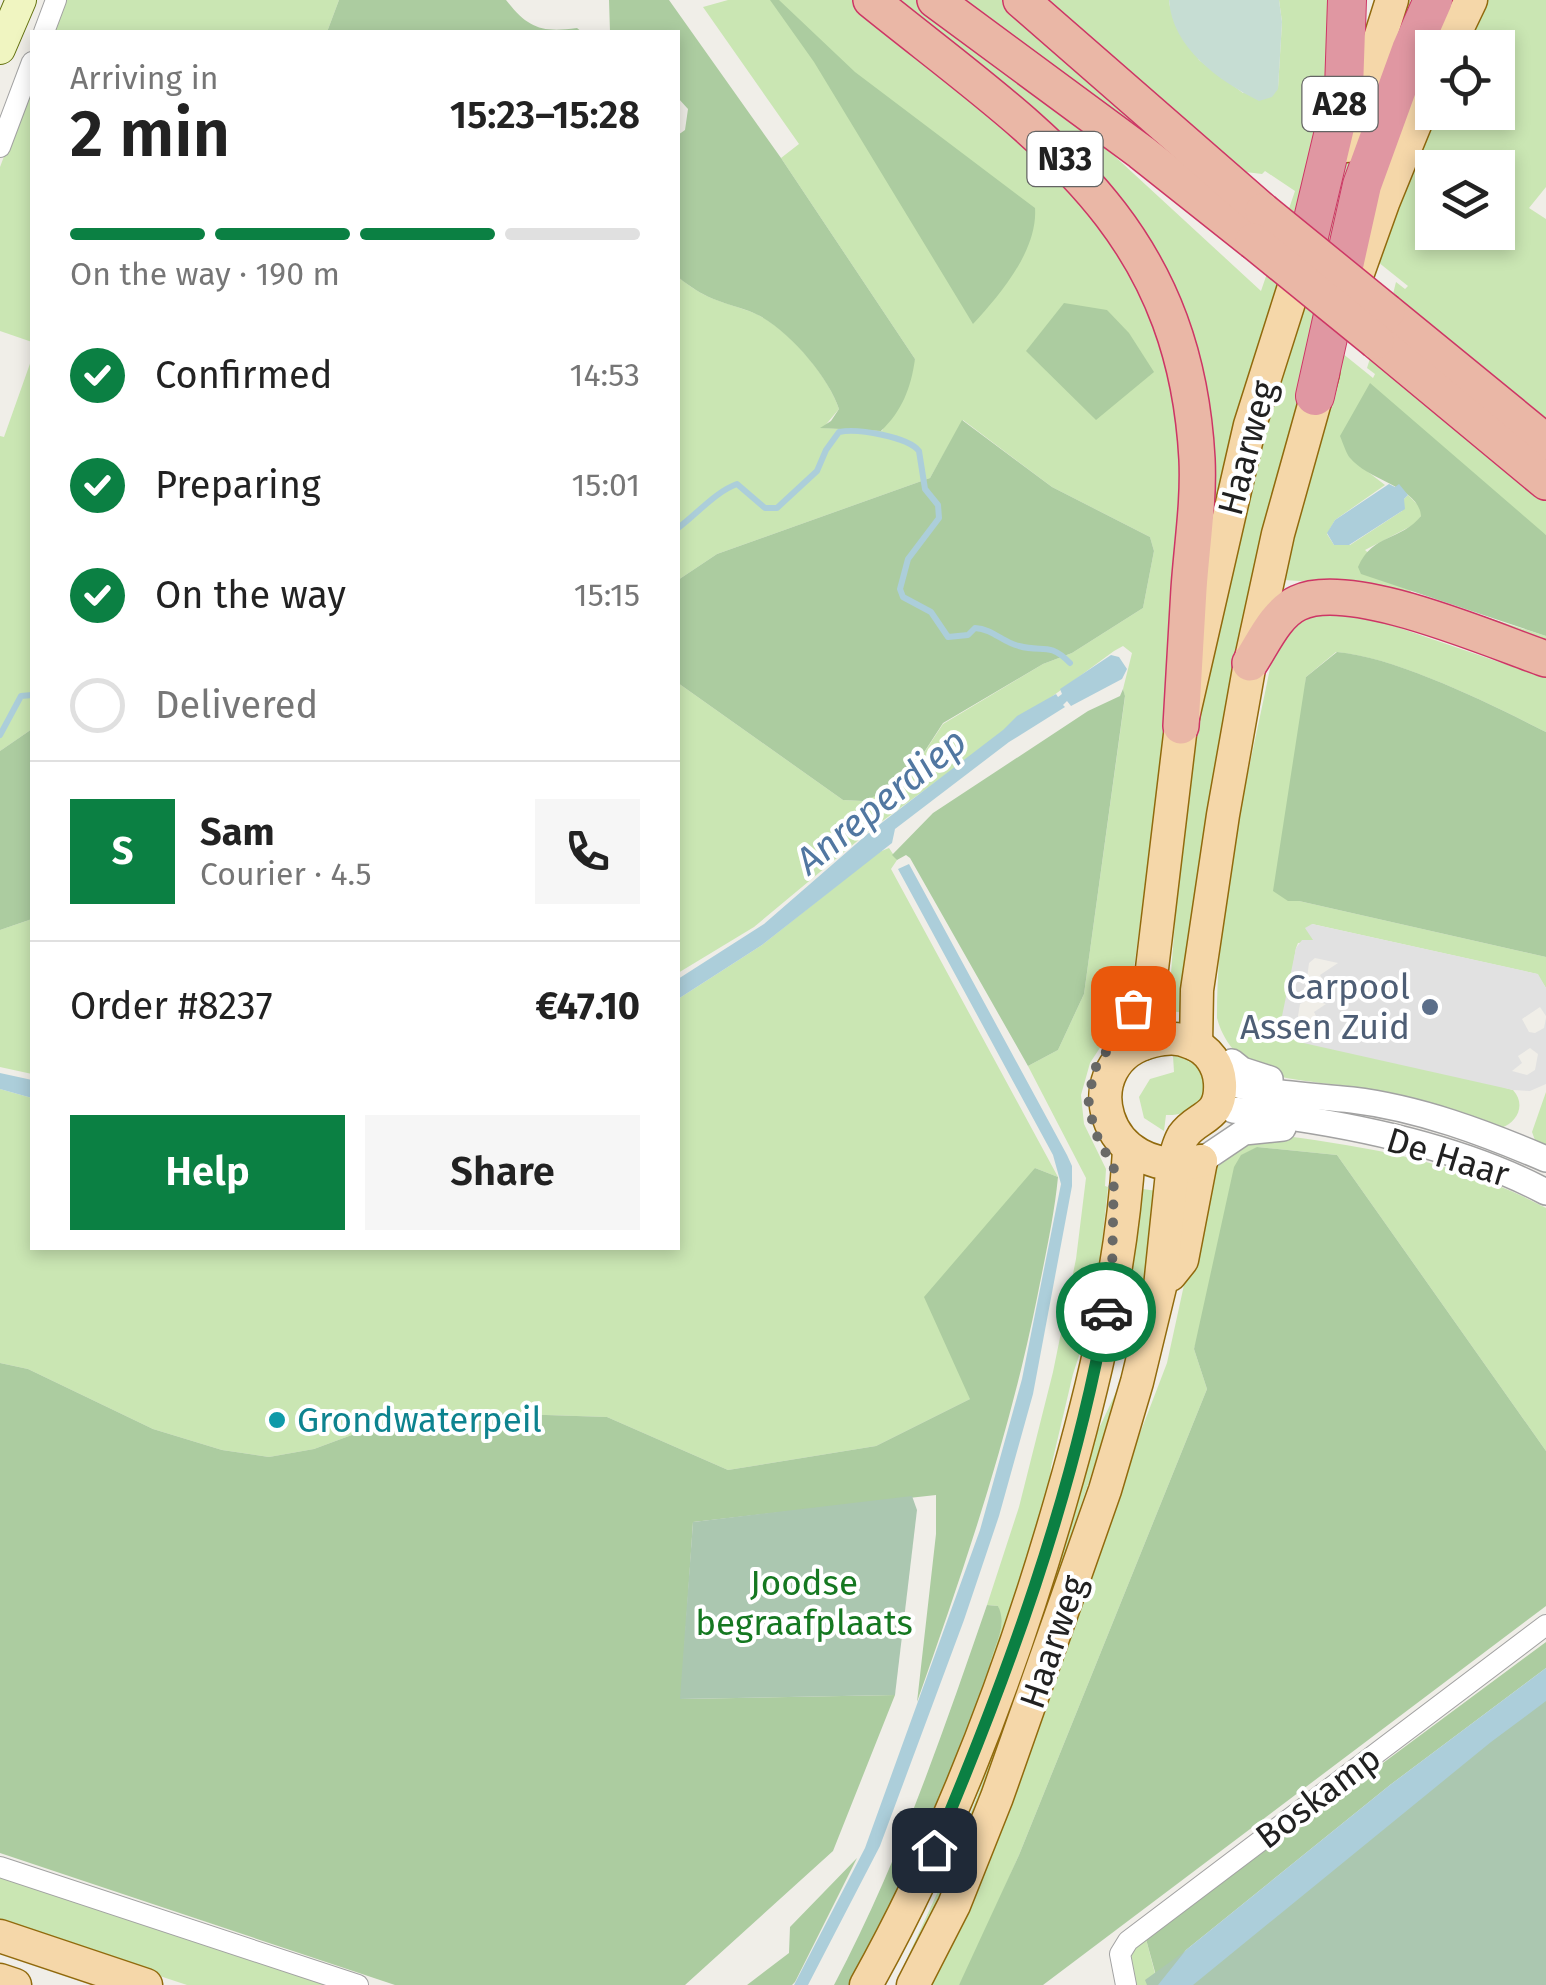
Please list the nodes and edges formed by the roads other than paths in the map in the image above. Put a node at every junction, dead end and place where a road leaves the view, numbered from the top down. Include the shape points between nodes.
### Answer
1 (22, 0) edge
2 (56, 0) edge
3 (871, 0) edge
4 (935, 0) edge
5 (1021, 0) edge
6 (1347, 0) edge
7 (1392, 0) edge
8 (1432, 0) edge
9 (1472, 0) edge
10 (45, 30) edge
11 (1457, 30) edge
12 (0, 49) edge
13 (30, 67) edge
14 (1415, 124) edge
15 (0, 147) edge
16 (1258, 226) junction
17 (1305, 254) junction
18 (1382, 326) junction
19 (1314, 396) junction
20 (1540, 436) edge
21 (1546, 482) edge
22 (1546, 659) edge
23 (1250, 662) junction
24 (1181, 726) junction
25 (1208, 934) junction
26 (1140, 1040) junction
27 (1196, 1044) junction
28 (1231, 1084) junction
29 (1348, 1130) junction
30 (1117, 1149) junction
31 (1187, 1157) junction
32 (1546, 1160) edge
33 (1546, 1192) edge
34 (1546, 1625) edge
35 (0, 1867) edge
36 (0, 1936) edge
37 (0, 1980) edge
38 (15, 1985) edge
39 (146, 1985) edge
40 (358, 1985) edge
41 (866, 1985) edge
42 (913, 1985) edge
43 (1126, 1985) edge

1 - 12 main road
2 - 10 street
3 - 24 highway, N33 via 1063,156 1106,204 1157,288 1186,374 1197,462
4 - 16 highway, N33 via 1141,152
5 - 16 highway, N33
6 - 17 highway, A28 via 1344,88
7 - 17 main road, Haarweg
8 - 19 highway, A28 via 1362,185
9 - 11 main road
13 - 15 street
14 - 19 main road, Haarweg
16 - 18 highway, N33, bridge
17 - 24 main road, Haarweg via 1250,424
18 - 20 highway, N33
18 - 21 highway, N33
19 - 23 main road, Haarweg
22 - 23 highway via 1333,595 1286,610
23 - 25 main road, Haarweg
24 - 26 main road, Haarweg via 1158,910 1165,963
25 - 27 main road, Haarweg
25 - 28 main road, Haarweg via 1209,1022
26 - 27 main road
26 - 30 main road, Haarweg via 1097,1063 1089,1085 1090,1122
26 - 31 main road via 1150,1057 1131,1075 1124,1112 1147,1141
27 - 28 main road
28 - 29 street, De Haar via 1285,1116
28 - 31 main road via 1220,1131
28 - 32 street, De Haar via 1352,1100 1449,1122
29 - 31 street, De Haar via 1259,1128
29 - 33 street, De Haar via 1447,1152
30 - 31 main road via 1143,1159
30 - 41 main road, Haarweg via 1112,1274 1092,1390 1036,1589 928,1865
31 - 42 main road, Haarweg via 1138,1382 1105,1490 954,1904
34 - 43 street, Boskamp via 1128,1940 1120,1954
35 - 40 street
36 - 39 main road
37 - 38 main road

